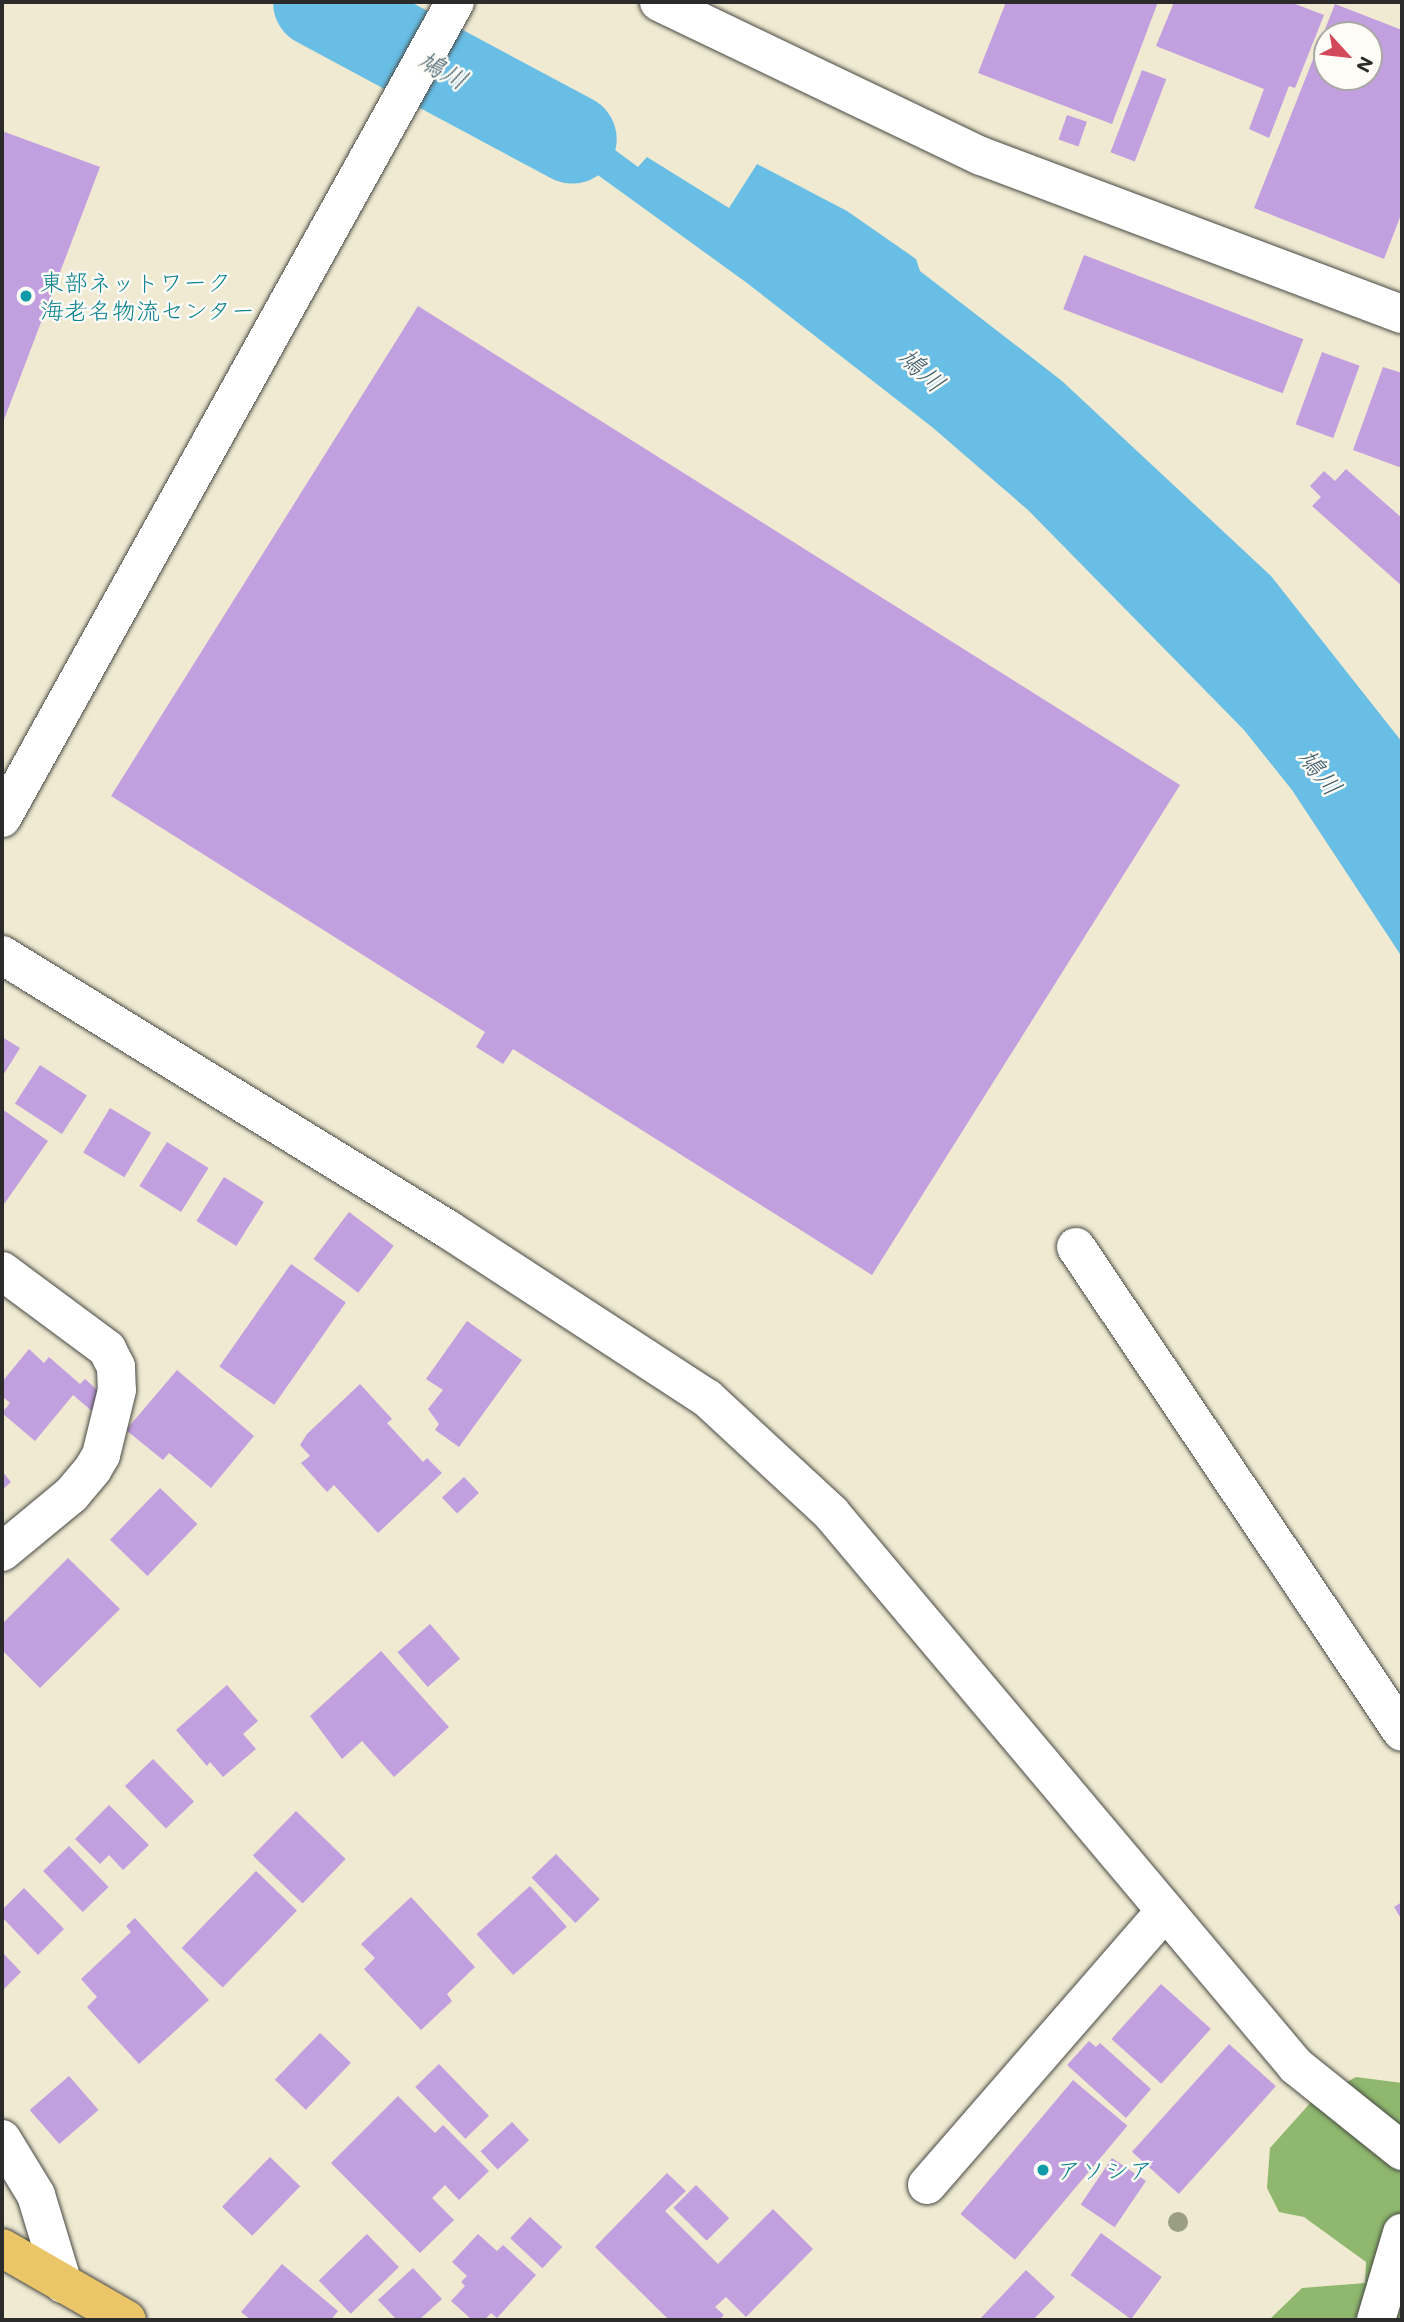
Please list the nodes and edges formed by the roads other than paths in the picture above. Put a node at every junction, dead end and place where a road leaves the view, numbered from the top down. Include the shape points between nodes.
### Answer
1 (659, 2) edge
2 (448, 14) edge
3 (1402, 314) edge
4 (2, 818) edge
5 (2, 955) edge
6 (1076, 1247) dead end
7 (2, 1271) edge
8 (2, 1552) edge
9 (1400, 1722) edge
10 (1164, 1912) junction
11 (2, 2139) edge
12 (1402, 2151) edge
13 (927, 2185) dead end
14 (1402, 2233) edge
15 (2, 2248) edge
16 (63, 2284) junction
17 (127, 2320) edge
18 (1376, 2320) edge

1 - 3 street via 981,156
2 - 4 street
5 - 10 street via 449,1230 707,1398 831,1513
6 - 9 street
7 - 8 street via 107,1349 116,1367 117,1390 101,1455 71,1495
10 - 12 street via 1296,2066
10 - 13 street
11 - 16 street via 36,2195
14 - 18 street
15 - 16 main road
16 - 17 main road

